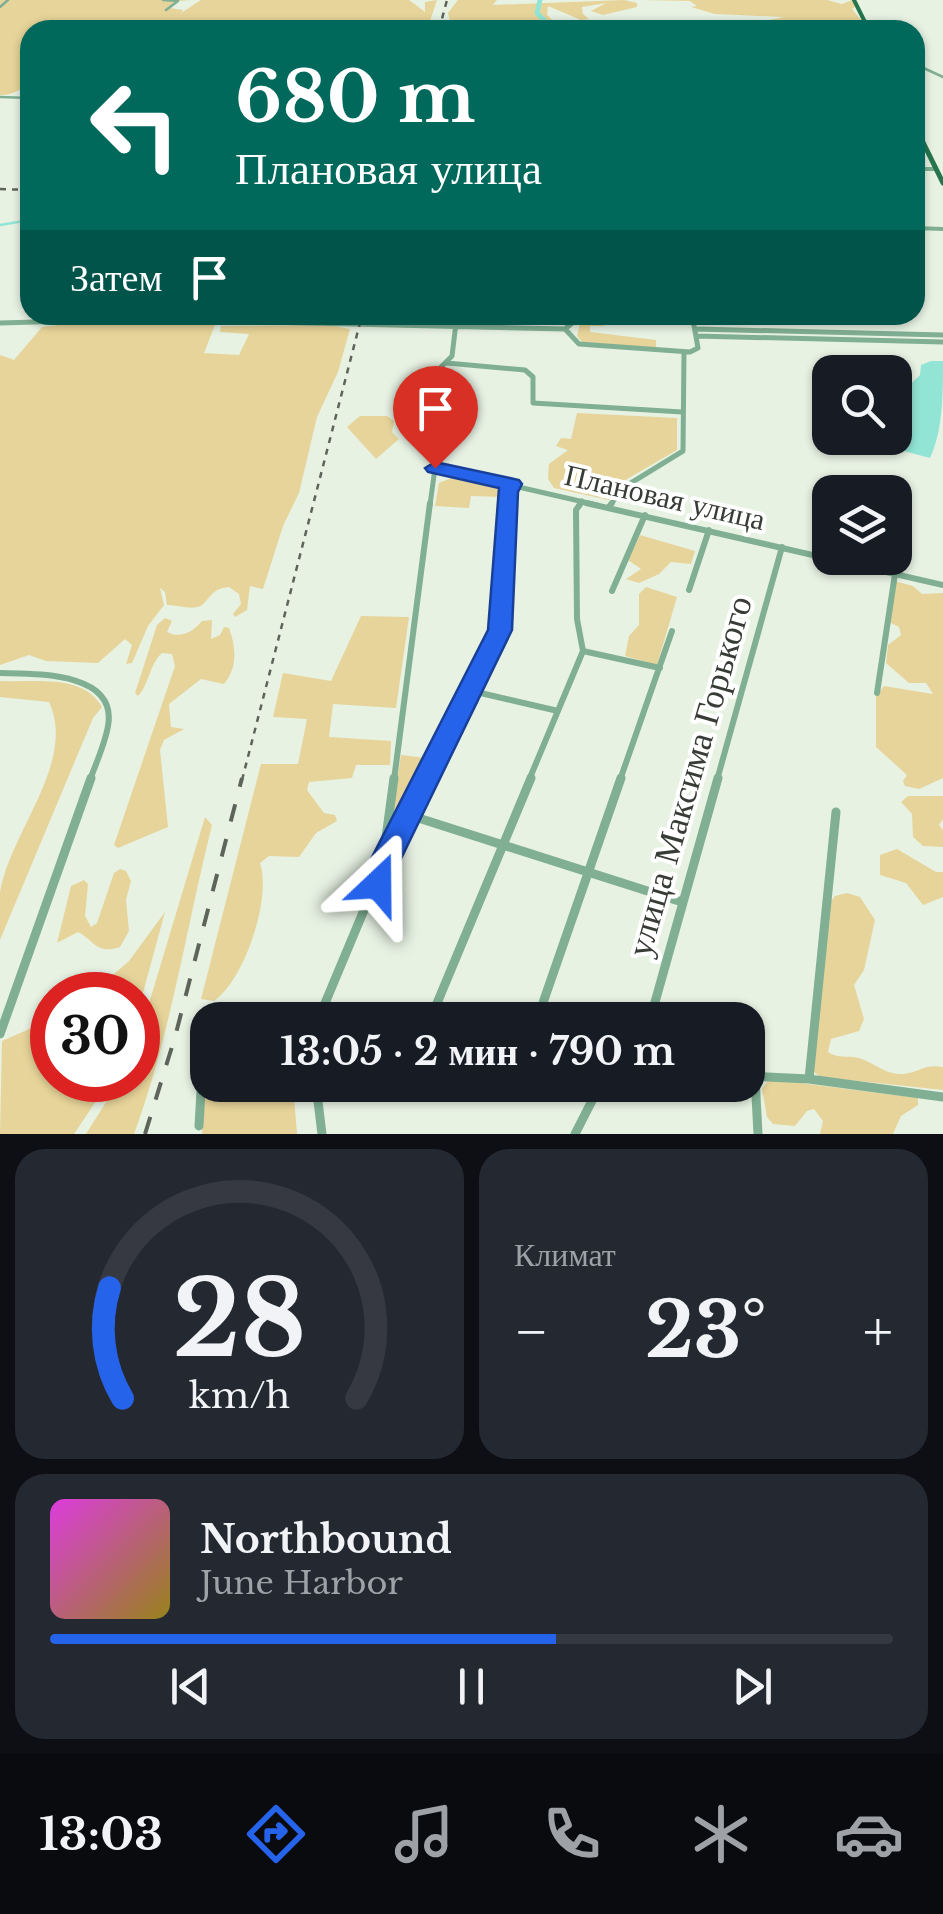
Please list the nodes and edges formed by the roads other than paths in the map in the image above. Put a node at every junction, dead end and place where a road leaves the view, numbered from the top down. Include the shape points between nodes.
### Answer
1 (8, 0) edge
2 (163, 0) edge
3 (0, 6) edge
4 (166, 10) dead end
5 (925, 144) edge
6 (938, 168) edge
7 (942, 179) edge
8 (404, 325) edge
9 (572, 325) joint
10 (692, 325) edge
11 (456, 326) junction
12 (565, 329) junction
13 (695, 332) junction
14 (573, 335) junction
15 (943, 338) edge
16 (684, 352) junction
17 (447, 363) junction
18 (682, 412) junction
19 (435, 468) junction
20 (511, 484) junction
21 (582, 500) junction
22 (609, 507) junction
23 (645, 515) junction
24 (709, 530) junction
25 (782, 547) junction
26 (812, 554) edge
27 (895, 575) edge
28 (899, 575) edge
29 (943, 585) edge
30 (688, 590) dead end
31 (612, 591) dead end
32 (672, 631) dead end
33 (584, 651) junction
34 (661, 668) junction
35 (0, 672) edge
36 (472, 691) junction
37 (876, 693) dead end
38 (558, 712) junction
39 (836, 812) dead end
40 (409, 814) junction
41 (386, 836) junction
42 (397, 839) junction
43 (501, 844) junction
44 (382, 867) junction
45 (589, 872) junction
46 (682, 902) junction
47 (326, 1002) edge
48 (437, 1002) edge
49 (543, 1002) edge
50 (655, 1002) edge
51 (3, 1016) edge
52 (0, 1034) edge
53 (765, 1078) edge
54 (809, 1080) junction
55 (943, 1097) edge
56 (201, 1102) edge
57 (318, 1102) edge
58 (592, 1102) edge
59 (754, 1102) edge
60 (200, 1126) dead end
61 (322, 1134) edge
62 (576, 1134) edge
63 (758, 1134) edge

1 - 3 street
2 - 4 street via 178,2
5 - 6 main road
6 - 7 main road
8 - 11 street
9 - 12 street
9 - 14 street
10 - 13 street
11 - 12 street
11 - 17 street
12 - 14 street
13 - 15 street
13 - 16 street via 697,350
14 - 16 street via 578,344
16 - 18 street
17 - 18 street via 526,370 532,373 533,404
17 - 19 street via 437,371 417,422
18 - 22 street via 683,451 626,486
19 - 20 street, Плановая улица
19 - 41 street
20 - 21 street, Плановая улица
20 - 36 street via 500,630
21 - 22 street, Плановая улица
21 - 33 street via 576,510 576,582
22 - 23 street, Плановая улица
23 - 24 street, Плановая улица
23 - 31 street
24 - 25 street, Плановая улица
24 - 30 street
25 - 26 street, Плановая улица
25 - 46 street, улица Максима Горького
27 - 37 street
28 - 29 street, Плановая улица
32 - 34 street
33 - 34 street
33 - 38 street
34 - 45 street
35 - 51 street via 86,683 109,711 107,734
36 - 38 street
36 - 40 street
38 - 43 street
39 - 54 street
40 - 42 street
40 - 43 street
41 - 42 street
41 - 44 street
42 - 44 street
43 - 45 street
43 - 48 street
44 - 47 street
45 - 46 street
45 - 49 street
46 - 50 street, улица Максима Горького
51 - 52 street
53 - 54 street
54 - 55 street
56 - 60 street
57 - 61 street
58 - 62 street
59 - 63 street

